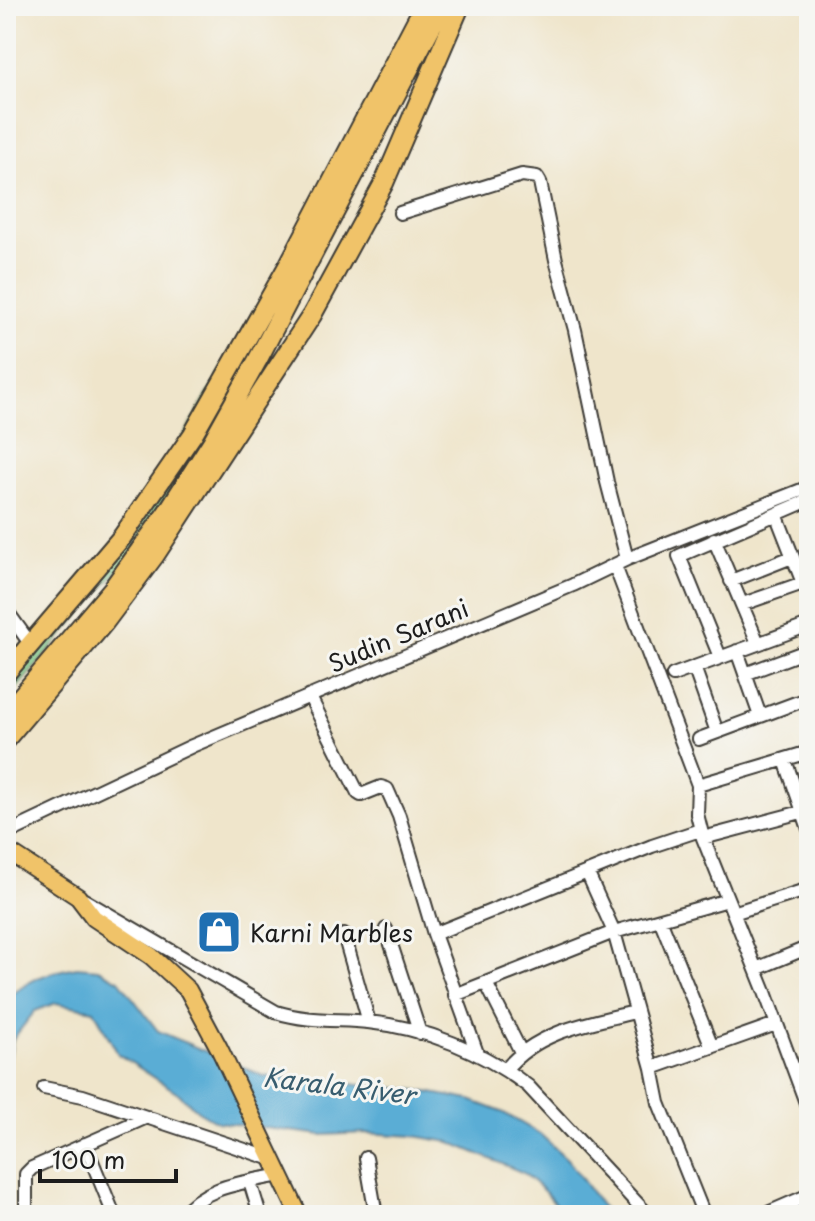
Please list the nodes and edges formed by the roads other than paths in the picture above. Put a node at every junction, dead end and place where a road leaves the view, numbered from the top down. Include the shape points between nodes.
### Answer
1 (424, 6) edge
2 (442, 6) edge
3 (460, 6) edge
4 (400, 213) dead end
5 (809, 487) edge
6 (809, 500) edge
7 (776, 514) junction
8 (737, 524) junction
9 (714, 539) junction
10 (792, 557) junction
11 (627, 559) junction
12 (615, 566) junction
13 (731, 581) junction
14 (743, 604) junction
15 (6, 610) edge
16 (809, 625) edge
17 (758, 643) junction
18 (32, 646) junction
19 (809, 650) edge
20 (737, 651) junction
21 (720, 657) junction
22 (694, 667) junction
23 (6, 673) edge
24 (745, 674) junction
25 (673, 675) dead end
26 (310, 697) junction
27 (809, 698) edge
28 (6, 714) edge
29 (760, 716) junction
30 (717, 732) junction
31 (6, 739) edge
32 (699, 739) dead end
33 (809, 752) edge
34 (785, 760) junction
35 (698, 785) junction
36 (806, 811) edge
37 (809, 829) edge
38 (702, 834) junction
39 (7, 842) edge
40 (587, 872) junction
41 (809, 889) edge
42 (78, 897) junction
43 (728, 900) junction
44 (733, 913) junction
45 (660, 919) junction
46 (386, 929) dead end
47 (614, 932) junction
48 (434, 934) junction
49 (344, 935) dead end
50 (809, 947) edge
51 (756, 969) junction
52 (486, 983) junction
53 (455, 995) junction
54 (635, 1012) junction
55 (369, 1022) junction
56 (776, 1024) junction
57 (420, 1033) junction
58 (712, 1047) junction
59 (521, 1052) junction
60 (477, 1053) junction
61 (652, 1068) junction
62 (506, 1069) junction
63 (44, 1088) dead end
64 (809, 1111) edge
65 (147, 1117) junction
66 (85, 1144) junction
67 (366, 1158) dead end
68 (272, 1159) junction
69 (280, 1175) junction
70 (250, 1182) junction
71 (809, 1195) edge
72 (26, 1215) edge
73 (114, 1215) edge
74 (183, 1215) edge
75 (260, 1215) edge
76 (299, 1215) edge
77 (376, 1215) edge
78 (648, 1215) edge
79 (704, 1215) edge
80 (763, 1215) edge

1 - 18 highway via 199,423 122,537
2 - 28 highway via 204,455 113,588
3 - 31 highway via 384,183 305,326 155,555
4 - 11 street via 522,175 537,177
5 - 8 street, Sudin Sarani
6 - 7 street
7 - 8 street
7 - 10 street
8 - 9 street
8 - 11 street, Sudin Sarani
9 - 13 street
9 - 21 street via 679,556
10 - 13 street
10 - 14 street via 803,583
11 - 12 street, Sudin Sarani
12 - 26 street, Sudin Sarani
12 - 35 street
13 - 14 street
14 - 17 street
15 - 18 street
16 - 17 street
17 - 20 street
18 - 23 highway
19 - 24 street
20 - 21 street
20 - 24 street
21 - 22 street
22 - 25 street
22 - 30 street
24 - 29 street
26 - 39 street, Sudin Sarani via 192,746
26 - 48 street via 358,793 387,789
27 - 29 street
29 - 30 street
30 - 32 street
33 - 34 street
34 - 35 street
34 - 36 street
35 - 38 street
36 - 37 street
36 - 38 street
38 - 40 street
38 - 43 street
39 - 42 main road
40 - 47 street
40 - 48 street
41 - 44 street
42 - 55 street via 276,1012 310,1021
42 - 68 main road via 94,918 151,956 188,990
43 - 44 street
43 - 45 street
44 - 51 street
45 - 47 street
45 - 58 street
46 - 57 street
47 - 52 street
47 - 54 street
48 - 53 street
49 - 55 street
50 - 51 street
51 - 56 street
52 - 53 street
52 - 59 street
53 - 60 street
54 - 59 street via 552,1035
54 - 61 street
55 - 57 street
56 - 58 street
56 - 64 street
57 - 60 street
58 - 61 street
59 - 62 street
60 - 62 street
61 - 79 street via 662,1113
62 - 78 street
63 - 65 street
65 - 66 street
65 - 68 street
66 - 72 street via 28,1171
66 - 73 street
67 - 77 street
68 - 69 main road
69 - 70 street
69 - 76 main road
70 - 74 street via 201,1196
70 - 75 street
71 - 80 street

